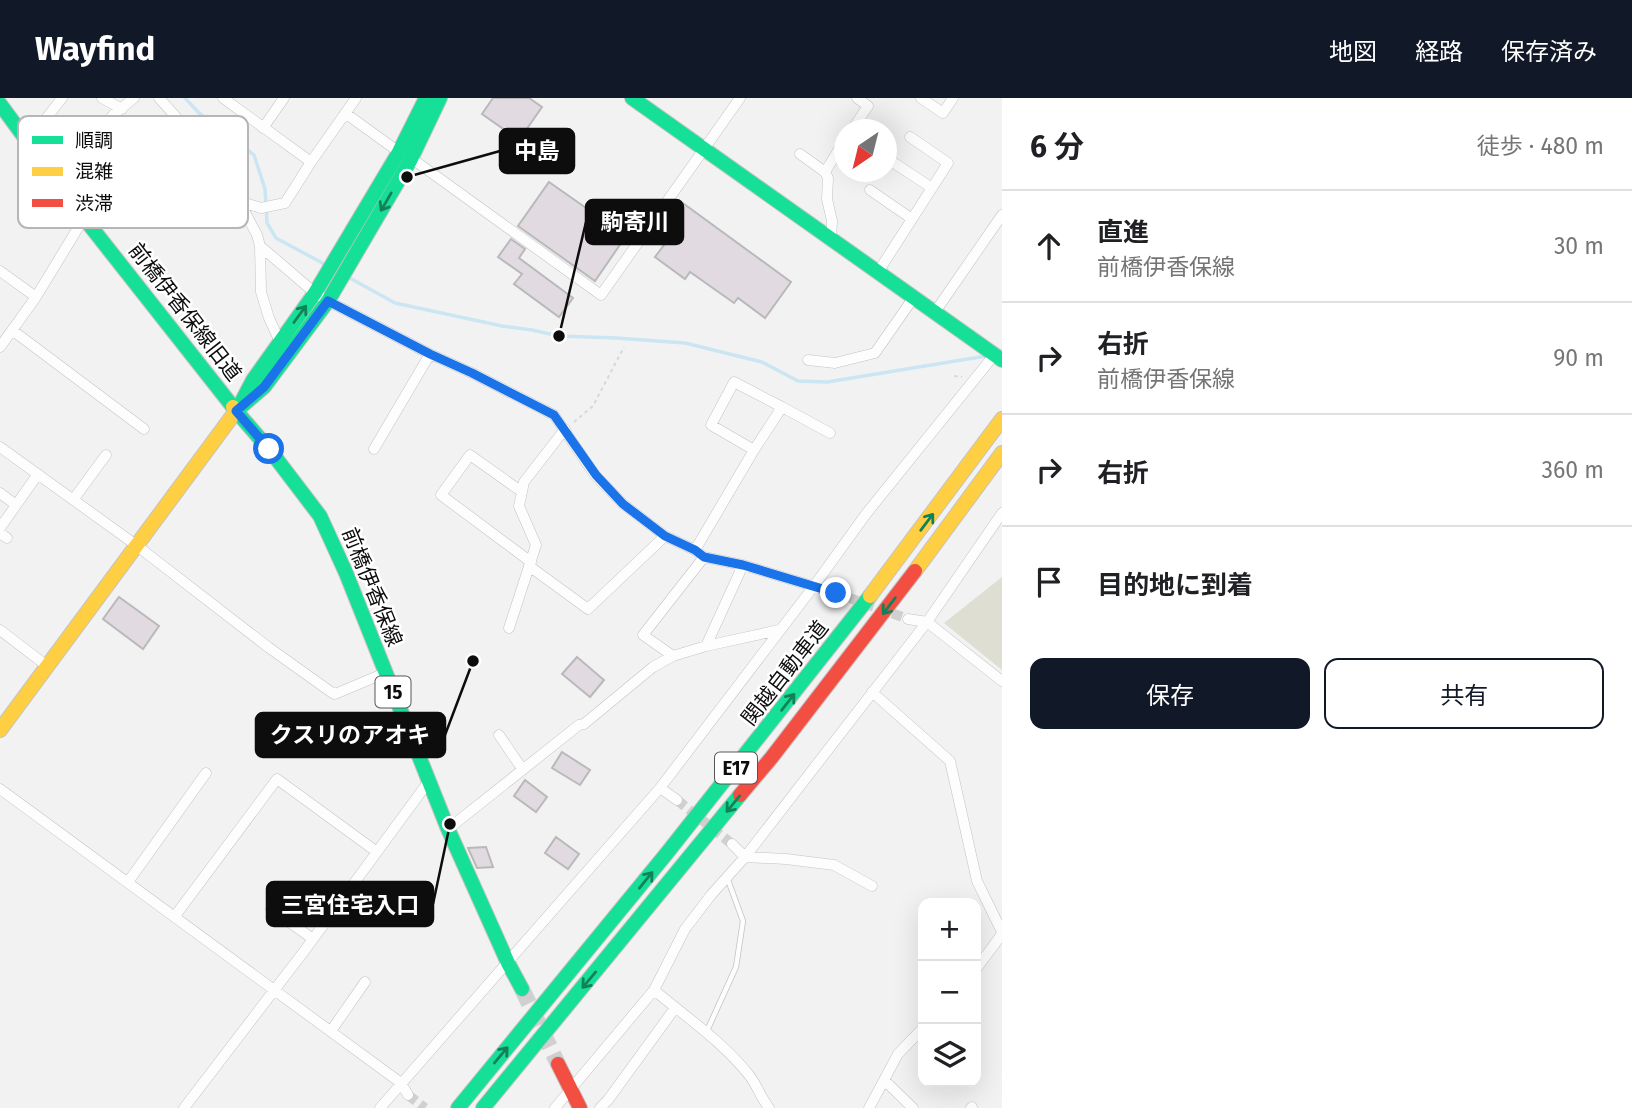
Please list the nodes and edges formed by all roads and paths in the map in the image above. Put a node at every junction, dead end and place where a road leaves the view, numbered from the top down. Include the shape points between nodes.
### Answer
1 (62, 98) edge
2 (102, 98) edge
3 (134, 98) edge
4 (159, 98) edge
5 (284, 98) edge
6 (356, 98) edge
7 (426, 98) edge
8 (440, 98) edge
9 (632, 98) edge
10 (740, 98) edge
11 (857, 98) edge
12 (921, 98) edge
13 (953, 98) edge
14 (225, 99) edge
15 (0, 104) edge
16 (121, 109) junction
17 (345, 113) junction
18 (48, 116) edge
19 (112, 116) edge
20 (175, 116) edge
21 (247, 116) edge
22 (248, 117) edge
23 (859, 119) edge
24 (18, 128) edge
25 (263, 128) junction
26 (909, 137) dead end
27 (704, 149) junction
28 (399, 152) junction
29 (800, 154) dead end
30 (834, 158) edge
31 (311, 162) junction
32 (418, 163) dead end
33 (897, 164) edge
34 (825, 172) junction
35 (932, 188) junction
36 (870, 190) dead end
37 (248, 204) edge
38 (1002, 215) edge
39 (248, 218) edge
40 (912, 219) junction
41 (77, 228) edge
42 (91, 228) edge
43 (831, 238) junction
44 (260, 246) junction
45 (343, 262) junction
46 (0, 271) edge
47 (878, 272) junction
48 (36, 297) junction
49 (322, 297) junction
50 (914, 297) junction
51 (935, 312) junction
52 (12, 330) junction
53 (280, 342) junction
54 (624, 346) dead end
55 (0, 347) edge
56 (1000, 353) edge
57 (430, 354) junction
58 (808, 360) dead end
59 (782, 407) junction
60 (236, 411) junction
61 (1002, 419) edge
62 (144, 429) dead end
63 (565, 429) junction
64 (830, 433) dead end
65 (0, 447) edge
66 (374, 449) dead end
67 (754, 450) junction
68 (1002, 453) edge
69 (106, 455) dead end
70 (38, 474) junction
71 (522, 492) junction
72 (0, 493) edge
73 (73, 500) junction
74 (16, 505) junction
75 (1002, 513) edge
76 (0, 528) edge
77 (665, 536) junction
78 (136, 545) junction
79 (699, 554) junction
80 (530, 564) junction
81 (743, 565) junction
82 (814, 586) junction
83 (836, 593) tunnel mouth
84 (908, 619) tunnel mouth
85 (928, 622) junction
86 (509, 628) dead end
87 (0, 630) edge
88 (779, 630) junction
89 (706, 646) junction
90 (673, 656) junction
91 (47, 666) junction
92 (385, 673) junction
93 (1002, 681) edge
94 (872, 692) junction
95 (0, 730) edge
96 (499, 735) dead end
97 (523, 770) junction
98 (206, 773) dead end
99 (429, 781) junction
100 (660, 788) junction
101 (0, 789) edge
102 (677, 800) tunnel mouth
103 (448, 829) junction
104 (732, 844) tunnel mouth
105 (377, 852) junction
106 (745, 857) junction
107 (727, 878) junction
108 (128, 882) junction
109 (872, 886) dead end
110 (271, 909) dead end
111 (176, 916) junction
112 (1002, 933) edge
113 (313, 939) junction
114 (981, 962) edge
115 (508, 963) junction
116 (365, 982) dead end
117 (274, 989) junction
118 (522, 989) tunnel mouth
119 (654, 990) junction
120 (675, 1008) junction
121 (331, 1031) junction
122 (918, 1033) edge
123 (706, 1034) junction
124 (558, 1064) tunnel mouth
125 (884, 1080) junction
126 (401, 1083) junction
127 (570, 1089) junction
128 (408, 1095) tunnel mouth
129 (184, 1108) edge
130 (380, 1108) edge
131 (458, 1108) edge
132 (484, 1108) edge
133 (555, 1108) edge
134 (580, 1108) edge
135 (600, 1108) edge
136 (769, 1108) edge
137 (869, 1108) edge
138 (913, 1108) edge

1 - 18 street
2 - 16 street
3 - 16 street
4 - 20 street
5 - 25 street
6 - 17 street
7 - 28 main road
8 -> 45 main road via 410,161
9 - 27 main road
10 - 27 street
11 - 23 street via 868,106
12 - 13 street via 943,113
14 - 21 street
15 - 24 main road, 前橋伊香保線旧道
16 - 19 street
17 - 28 street
17 - 31 street
22 - 25 street
25 - 31 street
26 - 35 street via 948,163
27 - 32 street via 600,295
27 - 43 main road
28 - 45 main road
29 - 34 street
30 - 34 street
31 - 37 street via 285,203 261,208
33 - 35 street
34 - 43 street
35 - 40 street
36 - 40 street
38 - 51 street
39 - 44 street
40 - 47 street
41 - 48 street
42 - 60 main road, 前橋伊香保線旧道
43 - 47 main road
44 - 49 street
44 - 53 street via 261,292
45 - 49 main road
46 - 48 street
47 - 50 main road
48 - 52 street
53 -> 49 main road
49 - 57 street
49 - 60 main road via 264,387
50 - 51 main road
50 - 58 street via 875,353 835,363
51 - 56 main road
52 - 55 street
52 - 62 street
53 - 60 main road
54 - 63 path via 593,406
56 - 82 street via 866,514
57 - 63 street via 554,415
57 - 66 street
59 - 64 street
59 - 67 street
59 - 67 street via 734,382 710,425
60 - 78 main road
60 - 92 main road, 前橋伊香保線 / 15 via 320,516
131 -> 61 main road, 関越自動車道 / E17 via 755,745
63 - 71 street via 524,482
63 - 77 street via 596,475 623,504
65 - 70 street
67 - 79 street
68 -> 132 main road, 関越自動車道 / E17 via 772,757
69 - 73 street
70 - 73 street
70 - 74 street
71 - 80 street via 519,506 536,545
71 - 80 street via 470,455 441,495
72 - 74 street
73 - 78 street
74 - 76 street
75 - 85 street
77 - 79 street
77 - 80 street via 588,609
78 - 91 main road
78 - 92 street via 331,692
79 - 81 street
79 - 90 street via 643,635
80 - 86 street
81 - 82 street
81 - 89 street
82 - 83 street
82 - 88 street
84 - 85 street
85 - 93 street
85 - 94 street
87 - 91 street
88 - 89 street
88 - 100 street
89 - 90 street
90 - 97 street
91 - 95 main road
92 - 99 main road, 前橋伊香保線 / 15
94 - 106 street
94 - 112 street via 950,761 977,881
96 - 97 street
97 - 103 street
98 - 108 street
99 - 103 main road, 前橋伊香保線 / 15
99 - 105 street
100 - 102 street
100 - 115 street
101 - 108 street
103 - 115 main road, 前橋伊香保線 / 15
104 - 106 street
105 - 111 street via 277,779
105 - 113 street
106 - 107 street
106 - 109 street via 834,865
107 - 119 street via 685,929
107 - 123 lane via 743,921 736,967
108 - 111 street
110 - 113 street
111 - 117 street
112 - 114 street
113 - 117 street
115 - 118 main road, 前橋伊香保線 / 15
115 - 126 street
116 - 121 street
117 - 121 street
117 - 129 street
119 - 120 street
119 - 127 street
120 - 123 street
120 - 135 street
121 - 126 street
122 - 125 street via 898,1054
123 - 136 street via 746,1072
124 - 127 main road
125 - 137 street
125 - 138 street
126 - 128 street
126 - 130 street
127 - 133 street
127 - 134 main road

